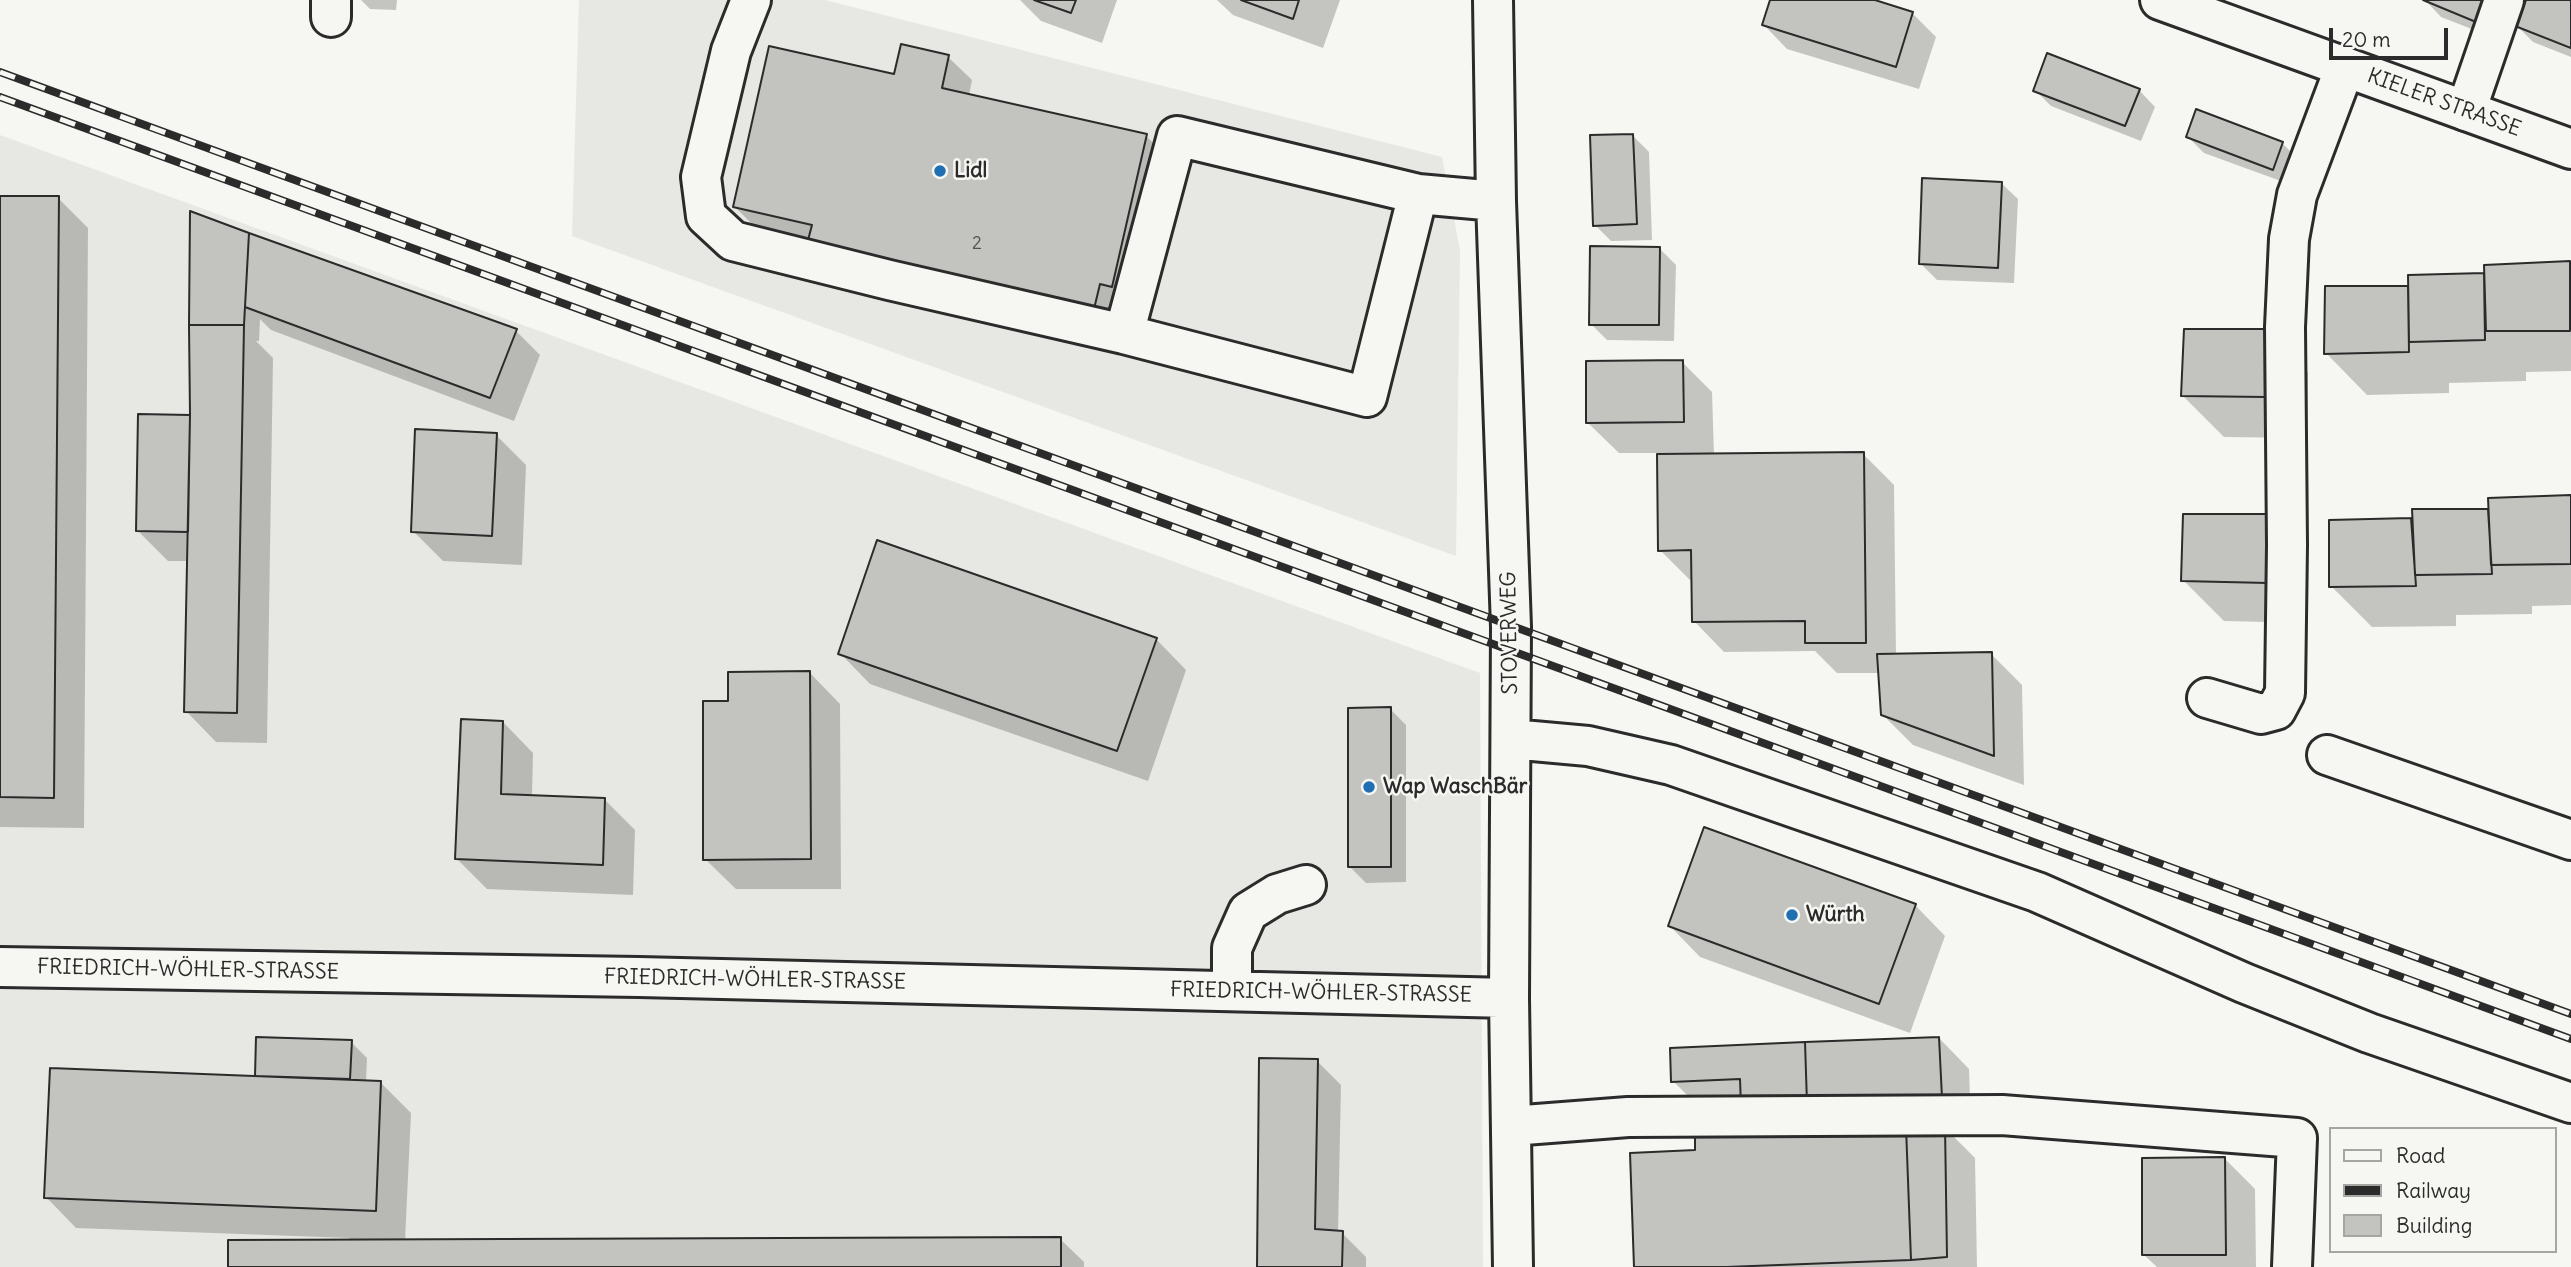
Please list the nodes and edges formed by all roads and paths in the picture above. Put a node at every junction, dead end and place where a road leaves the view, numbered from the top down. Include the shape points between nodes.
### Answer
1 (751, 0) edge
2 (1493, 0) edge
3 (2160, 0) edge
4 (2504, 0) edge
5 (2345, 67) junction
6 (2466, 111) junction
7 (2571, 149) edge
8 (1418, 194) junction
9 (1496, 201) junction
10 (1124, 334) junction
11 (2207, 698) dead end
12 (1511, 739) junction
13 (2327, 755) dead end
14 (2571, 840) edge
15 (1306, 885) dead end
16 (0, 967) edge
17 (1232, 991) junction
18 (1509, 998) junction
19 (2571, 1103) edge
20 (1511, 1126) junction
21 (1513, 1267) edge
22 (2292, 1267) edge

1 - 10 street via 731,51 701,177 706,216 733,241
2 - 9 street, STOVERWEG
3 - 5 street, KIELER STRASSE
4 - 6 street
5 - 6 street, KIELER STRASSE
5 - 11 street via 2297,195 2289,239 2285,693 2276,710 2261,715
6 - 7 street, KIELER STRASSE
8 - 9 street
8 - 10 street via 1177,136
8 - 10 street via 1367,397
9 - 12 street, STOVERWEG via 1511,613
12 - 18 street, STOVERWEG
12 - 19 street via 1588,746 1671,765 2037,892 2369,1033
13 - 14 street
15 - 17 street via 1277,894 1248,912 1232,948
16 - 17 street, FRIEDRICH-WÖHLER-STRASSE
17 - 18 street, FRIEDRICH-WÖHLER-STRASSE
18 - 20 street, STOVERWEG
20 - 21 street, STOVERWEG
20 - 22 street via 1628,1117 2003,1115 2297,1138

